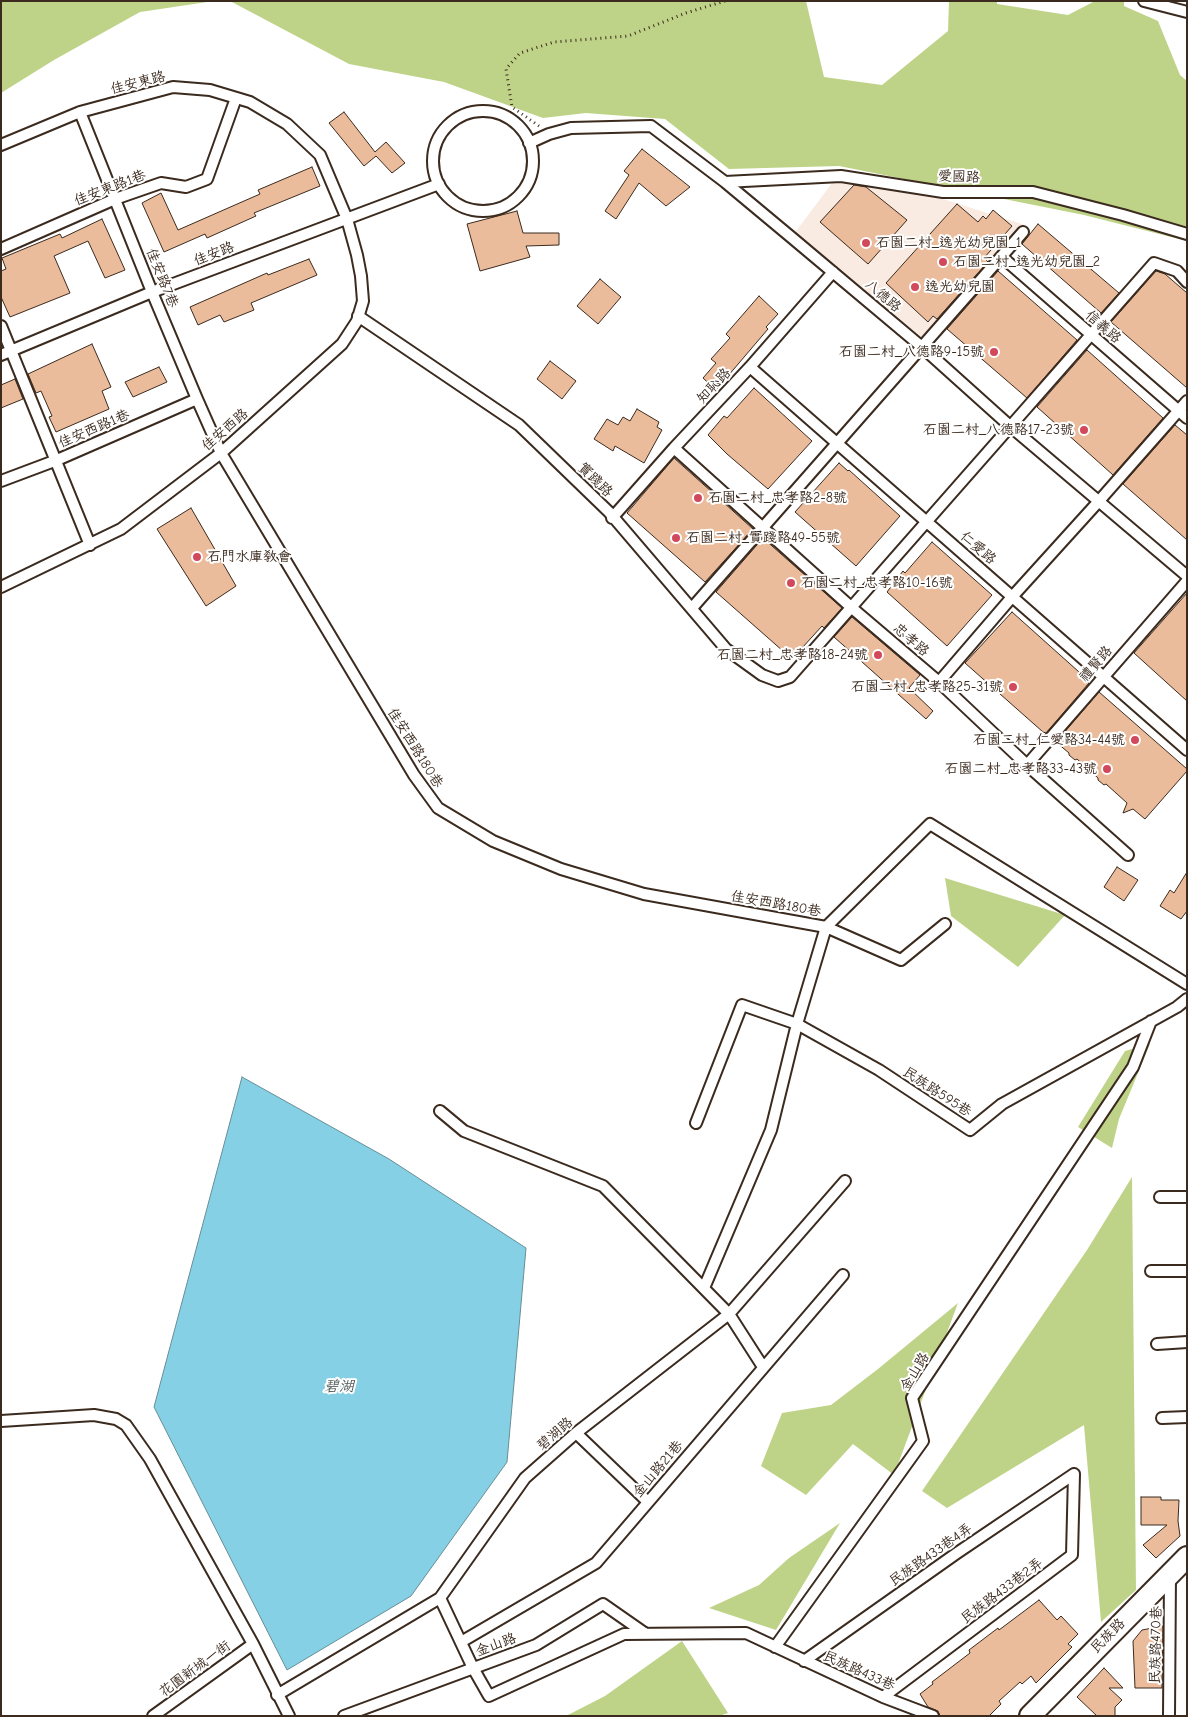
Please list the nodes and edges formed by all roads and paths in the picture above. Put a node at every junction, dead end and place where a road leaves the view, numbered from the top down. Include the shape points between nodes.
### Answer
1 (725, 1) edge
2 (1144, 1) edge
3 (1187, 12) edge
4 (236, 98) junction
5 (80, 112) junction
6 (549, 134) junction
7 (529, 143) junction
8 (1, 146) edge
9 (725, 182) junction
10 (439, 184) junction
11 (114, 199) junction
12 (347, 219) junction
13 (1023, 232) dead end
14 (1187, 234) edge
15 (1, 249) edge
16 (1002, 256) junction
17 (833, 272) junction
18 (1187, 282) edge
19 (152, 292) junction
20 (358, 316) junction
21 (1, 326) edge
22 (1091, 335) junction
23 (922, 347) junction
24 (6, 353) edge
25 (750, 368) junction
26 (197, 399) junction
27 (1187, 401) edge
28 (1178, 411) junction
29 (1187, 418) edge
30 (1011, 427) junction
31 (837, 443) junction
32 (674, 448) junction
33 (222, 453) junction
34 (57, 460) junction
35 (1, 482) edge
36 (1099, 502) junction
37 (612, 518) junction
38 (926, 522) junction
39 (762, 527) junction
40 (90, 545) junction
41 (1187, 576) edge
42 (1187, 581) edge
43 (1, 587) edge
44 (1012, 597) junction
45 (692, 608) junction
46 (852, 608) junction
47 (1104, 677) junction
48 (939, 682) junction
49 (1187, 750) edge
50 (1027, 765) junction
51 (1128, 855) dead end
52 (945, 924) dead end
53 (826, 927) junction
54 (1187, 984) edge
55 (1187, 998) edge
56 (1151, 1021) junction
57 (797, 1024) junction
58 (440, 1111) dead end
59 (696, 1123) dead end
60 (845, 1181) dead end
61 (1160, 1197) dead end
62 (1187, 1197) edge
63 (1151, 1271) dead end
64 (1187, 1271) edge
65 (843, 1275) dead end
66 (704, 1288) junction
67 (729, 1314) junction
68 (1187, 1342) edge
69 (1157, 1344) dead end
70 (764, 1367) junction
71 (1187, 1417) edge
72 (1162, 1418) dead end
73 (1, 1421) edge
74 (576, 1433) junction
75 (1074, 1474) joint
76 (648, 1502) junction
77 (1187, 1557) edge
78 (1170, 1574) junction
79 (440, 1598) junction
80 (646, 1634) junction
81 (461, 1642) junction
82 (253, 1644) junction
83 (775, 1647) junction
84 (804, 1660) junction
85 (473, 1668) junction
86 (277, 1695) junction
87 (883, 1697) junction
88 (153, 1716) edge
89 (289, 1716) edge
90 (344, 1716) edge
91 (934, 1716) edge
92 (1030, 1716) edge
93 (1169, 1716) edge

1 - 6 path via 628,36 554,42 520,53 506,69 512,107
2 - 3 lane
4 - 5 lane, 佳安東路 via 210,90 173,87
4 - 11 lane, 佳安東路1巷 via 207,179 186,187 161,183
4 - 12 lane, 佳安東路 via 250,102 287,124 320,155
5 - 8 lane, 佳安東路
5 - 11 lane, 佳安路7巷
6 - 7 lane, 八德路
6 - 9 lane, 八德路 via 571,128 651,126
7 - 10 lane via 534,155 531,181 524,193 503,208 477,212 464,208 452,202
7 - 10 lane via 515,121 503,115 484,111 464,114 443,130 436,142 433,168
9 - 14 lane, 愛國路 via 841,176 943,192 1033,192
9 - 17 lane, 八德路
10 - 12 lane, 佳安路
11 - 15 lane, 佳安東路1巷
11 - 19 lane, 佳安路7巷
12 - 19 lane, 佳安路
12 - 20 lane, 佳安西路 via 361,276 362,301
13 - 16 lane
16 - 22 lane, 信義路
16 - 23 lane
17 - 23 lane, 八德路
17 - 25 lane, 知恥路
18 - 22 lane via 1176,271 1154,263
19 - 24 lane, 佳安路
19 - 26 lane, 佳安路7巷
20 - 33 lane, 佳安西路 via 342,344
20 - 37 lane, 實踐路 via 519,425
21 - 24 lane
22 - 28 lane, 信義路
22 - 30 lane
23 - 30 lane, 八德路
23 - 31 lane
24 - 34 lane
25 - 31 lane, 仁愛路
25 - 32 lane, 知恥路
26 - 33 lane, 佳安路7巷
26 - 34 lane, 佳安西路1巷
27 - 28 lane
28 - 29 lane, 信義路
28 - 36 lane
30 - 36 lane, 八德路
30 - 38 lane
31 - 38 lane, 仁愛路
31 - 39 lane
32 - 37 lane, 知恥路
32 - 39 lane, 忠孝路
33 - 40 lane, 佳安西路 via 121,529
33 - 53 lane, 佳安西路180巷 via 414,775 438,808 493,841 561,869 644,894
34 - 35 lane, 佳安西路1巷
34 - 40 lane
36 - 41 lane, 八德路
36 - 44 lane
37 - 45 lane, 實踐路
38 - 44 lane, 仁愛路
38 - 46 lane
39 - 45 lane
39 - 46 lane, 忠孝路
40 - 43 lane, 佳安西路
42 - 47 lane, 禮賢路
44 - 47 lane, 仁愛路
44 - 48 lane
45 - 46 lane, 實踐路 via 726,649 762,675 778,681 790,677
46 - 48 lane, 忠孝路
47 - 49 lane, 仁愛路
47 - 50 lane, 禮賢路
48 - 50 lane, 忠孝路
50 - 51 lane, 忠孝路
52 - 53 lane, 佳安西路180巷 via 902,960
53 - 54 lane via 930,824
53 - 57 lane
55 - 56 lane, 民族路595巷
56 - 57 lane, 民族路595巷 via 1002,1104 970,1130 879,1070
56 - 83 lane, 金山路 via 1133,1067 912,1398 923,1441
57 - 59 lane, 民族路595巷 via 742,1005
57 - 66 lane via 771,1130
58 - 66 lane via 464,1131 603,1186
60 - 67 lane, 碧湖路
61 - 62 lane
63 - 64 lane
65 - 70 lane, 金山路21巷
66 - 67 lane
67 - 70 lane
67 - 74 lane, 碧湖路
68 - 69 lane
70 - 76 lane, 金山路21巷
71 - 72 lane
73 - 82 lane via 94,1415 126,1425 150,1459
74 - 76 lane
74 - 79 lane, 碧湖路 via 525,1478
75 - 84 lane, 民族路433巷4弄
75 - 87 lane, 民族路433巷2弄 via 1072,1555
76 - 81 lane, 金山路21巷 via 596,1563
77 - 78 street, 民族路
78 - 92 street, 民族路
78 - 93 lane, 民族路470巷
79 - 81 lane
79 - 86 lane, 碧湖路
80 - 83 lane via 746,1633
80 - 85 lane, 金山路 via 603,1604 536,1645
80 - 85 lane via 624,1634 489,1696
81 - 85 lane
82 - 86 lane
82 - 88 lane, 花園新城一街
83 - 84 lane, 民族路433巷
84 - 87 lane, 民族路433巷
85 - 90 lane, 金山路
86 - 89 lane
87 - 91 lane, 民族路433巷

